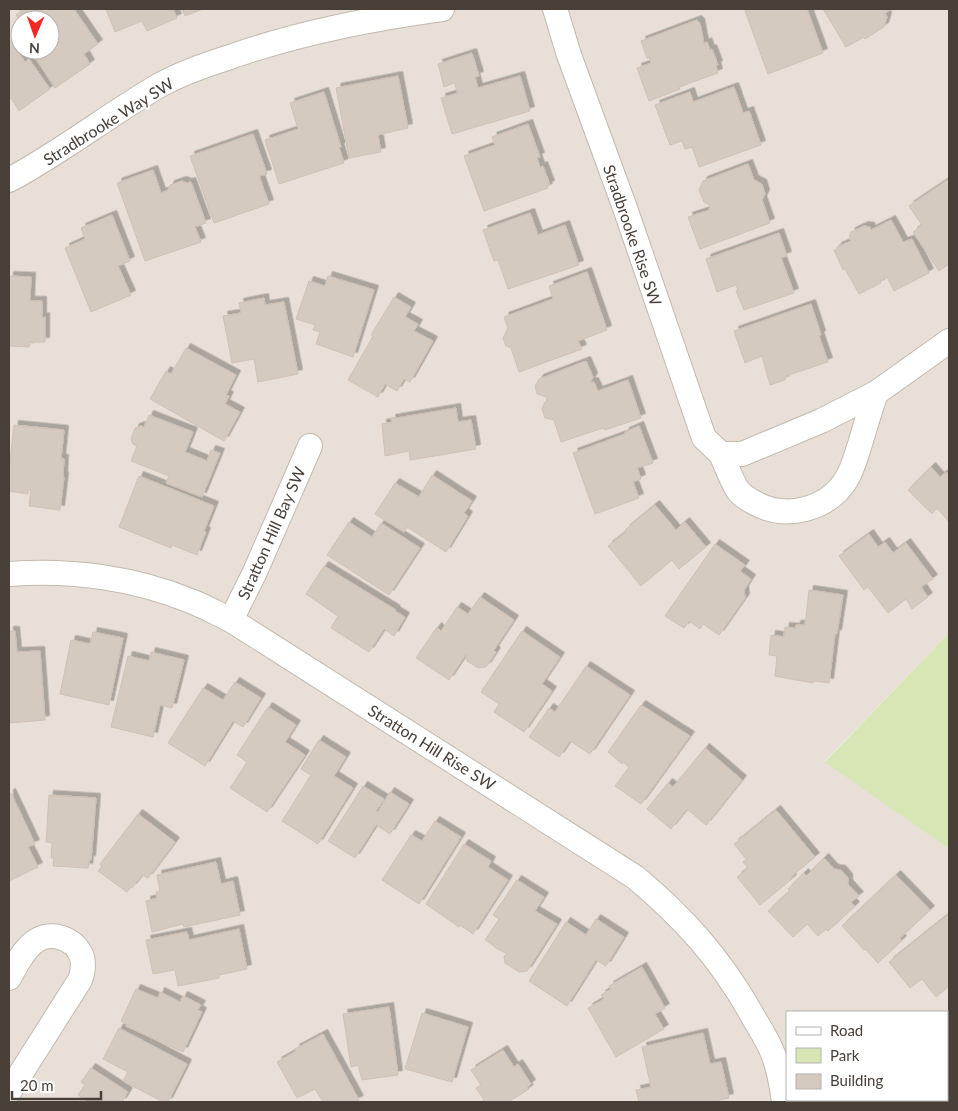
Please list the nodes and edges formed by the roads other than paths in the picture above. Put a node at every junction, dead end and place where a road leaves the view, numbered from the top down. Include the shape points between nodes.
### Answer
1 (442, 9) edge
2 (555, 9) edge
3 (9, 180) edge
4 (949, 341) edge
5 (876, 393) junction
6 (310, 446) dead end
7 (721, 454) junction
8 (9, 574) edge
9 (231, 620) junction
10 (9, 978) edge
11 (780, 1051) edge
12 (9, 1092) edge
13 (784, 1102) edge

1 - 3 street, Stradbrooke Way SW via 306,33 213,63 162,84 41,163
2 - 7 street, Stradbrooke Rise SW via 568,55 625,208 704,438
4 - 5 street
5 - 7 street via 773,442 742,454
5 - 7 street, Stradbrooke Rise SW via 853,466 845,481 834,494 806,509 777,511 749,500 738,490
6 - 9 street, Stratton Hill Bay SW
8 - 9 street, Stratton Hill Rise SW via 110,578 176,596
9 - 11 street, Stratton Hill Rise SW via 636,878 667,904 716,957
10 - 12 street via 26,950 46,937 58,936 69,941 82,958 80,980
11 - 13 street, Stratton Hill Rise SW

